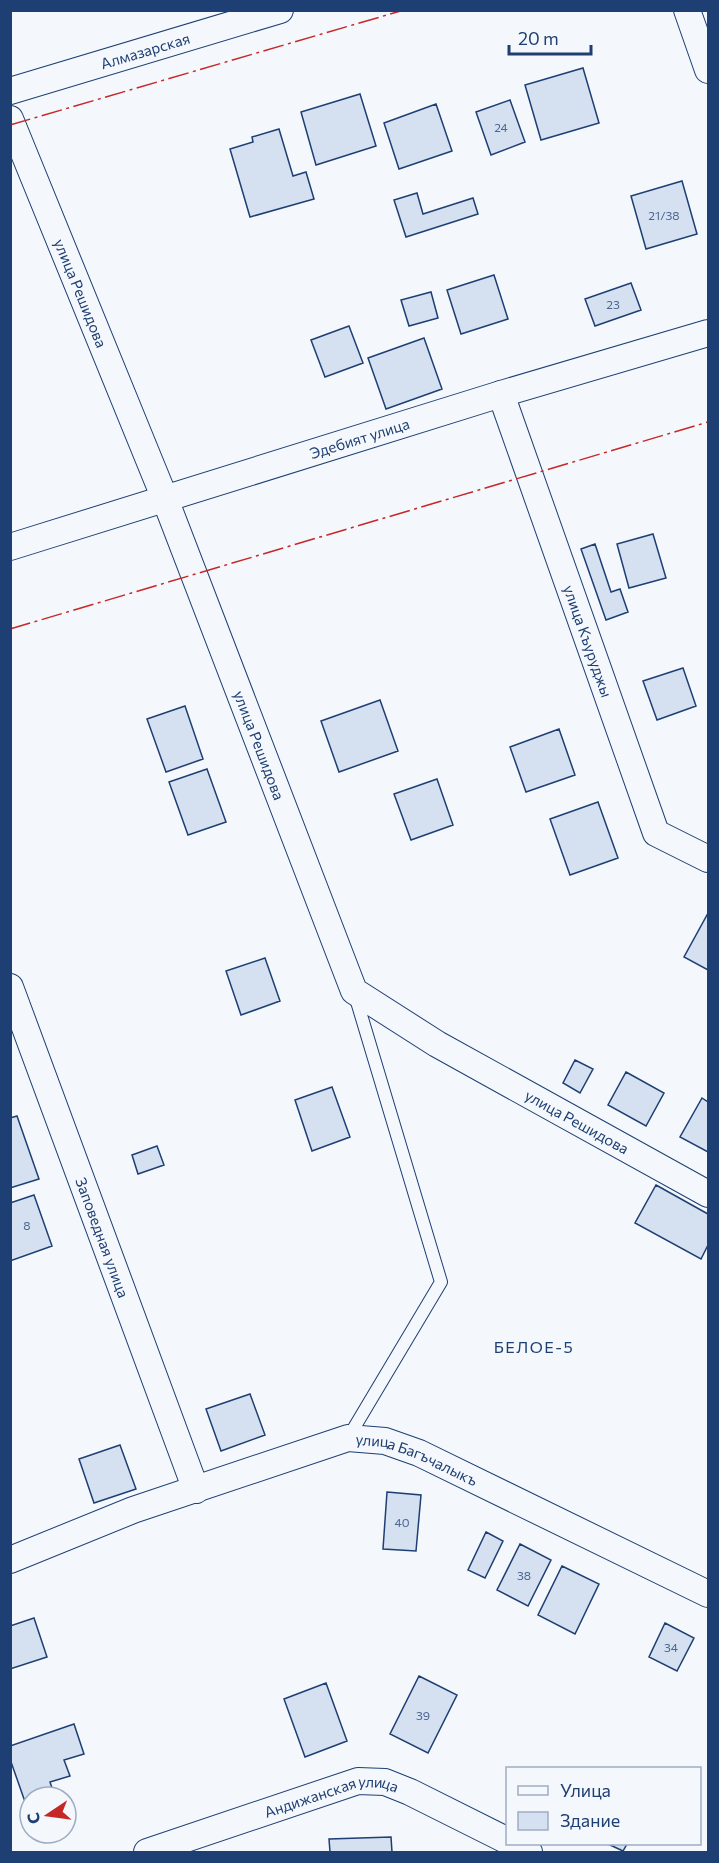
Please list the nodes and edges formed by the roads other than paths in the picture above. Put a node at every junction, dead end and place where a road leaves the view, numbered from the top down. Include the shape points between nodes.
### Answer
1 (280, 10) edge
2 (687, 10) edge
3 (708, 70) edge
4 (10, 91) edge
5 (10, 119) edge
6 (708, 333) edge
7 (501, 394) junction
8 (165, 499) junction
9 (10, 547) edge
10 (708, 859) edge
11 (10, 987) edge
12 (354, 991) junction
13 (708, 1194) edge
14 (348, 1438) junction
15 (196, 1490) junction
16 (10, 1560) edge
17 (708, 1594) edge
18 (506, 1840) edge
19 (514, 1845) edge
20 (147, 1852) edge
21 (530, 1852) edge

1 - 4 street, Алмазарская
2 - 3 street
5 - 8 street, улица Решидова
6 - 7 street, Эдебият улица
7 - 8 street, Эдебият улица
7 - 10 street, улица Къуруджы via 656,832
8 - 9 street, Эдебият улица
8 - 12 street, улица Решидова
11 - 15 street, Заповедная улица
12 - 13 street, улица Решидова via 437,1044
12 - 14 lane via 441,1282
14 - 15 street, улица Багъчалыкъ
14 - 17 street, улица Багъчалыкъ via 385,1442 419,1453
15 - 16 street, улица Багъчалыкъ via 133,1510
18 - 20 street, Андижанская улица via 402,1788 358,1780
19 - 21 street

